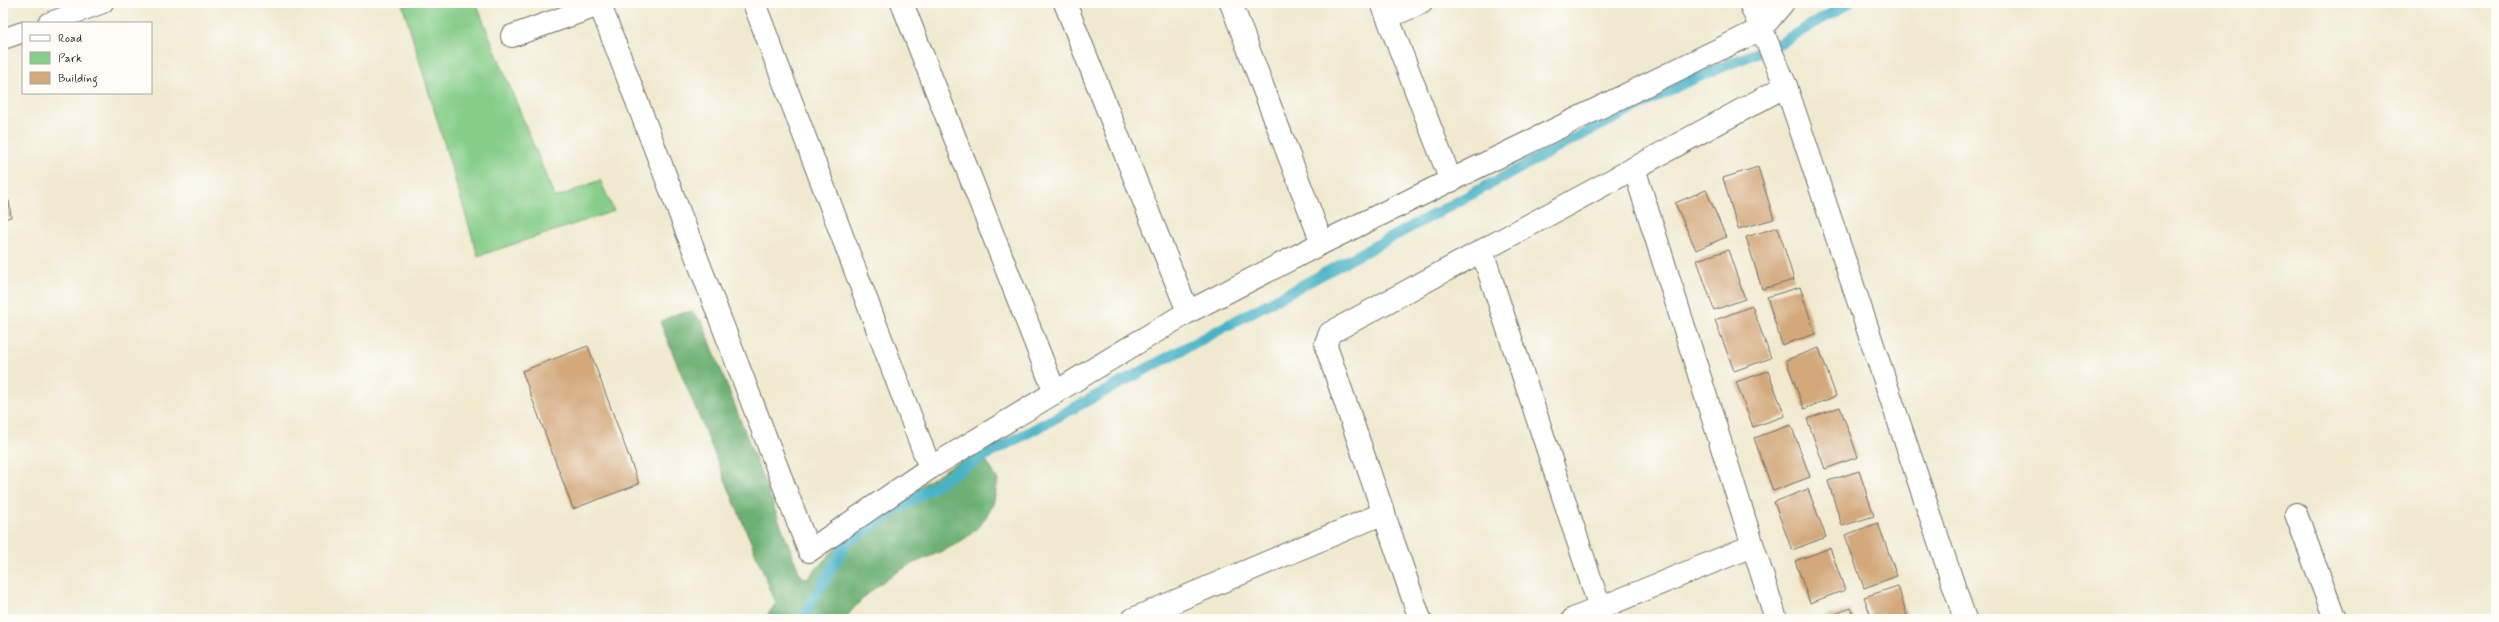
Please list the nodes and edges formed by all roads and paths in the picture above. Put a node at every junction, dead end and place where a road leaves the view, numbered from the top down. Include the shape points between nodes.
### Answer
1 (102, 3) edge
2 (754, 3) edge
3 (902, 3) edge
4 (1065, 3) edge
5 (1231, 3) edge
6 (1421, 3) edge
7 (1750, 3) edge
8 (1783, 3) edge
9 (602, 4) edge
10 (1385, 10) edge
11 (51, 22) edge
12 (22, 32) edge
13 (1764, 35) junction
14 (512, 36) dead end
15 (3, 39) edge
16 (1784, 81) junction
17 (1634, 168) junction
18 (1451, 181) junction
19 (1322, 243) junction
20 (1482, 251) junction
21 (1188, 312) junction
22 (1055, 393) junction
23 (930, 468) junction
24 (1384, 513) junction
25 (2296, 514) dead end
26 (1752, 546) junction
27 (1600, 608) junction
28 (1133, 619) edge
29 (1420, 619) edge
30 (1573, 619) edge
31 (1776, 619) edge
32 (1965, 619) edge
33 (2335, 619) edge

1 - 11 lane
2 - 23 street
3 - 22 street
4 - 21 street
5 - 19 street
6 - 10 street
7 - 13 street
8 - 13 street
9 - 14 street
9 - 23 street via 809,551
10 - 18 street
12 - 15 lane
13 - 16 street
13 - 18 street
16 - 17 street
16 - 32 street
17 - 20 street
17 - 26 street
18 - 19 street
19 - 21 street
20 - 24 street via 1334,330 1327,338 1327,350
20 - 27 street
21 - 22 street
22 - 23 street
24 - 28 street
24 - 29 street
25 - 33 street
26 - 27 street
26 - 31 street
27 - 30 street

